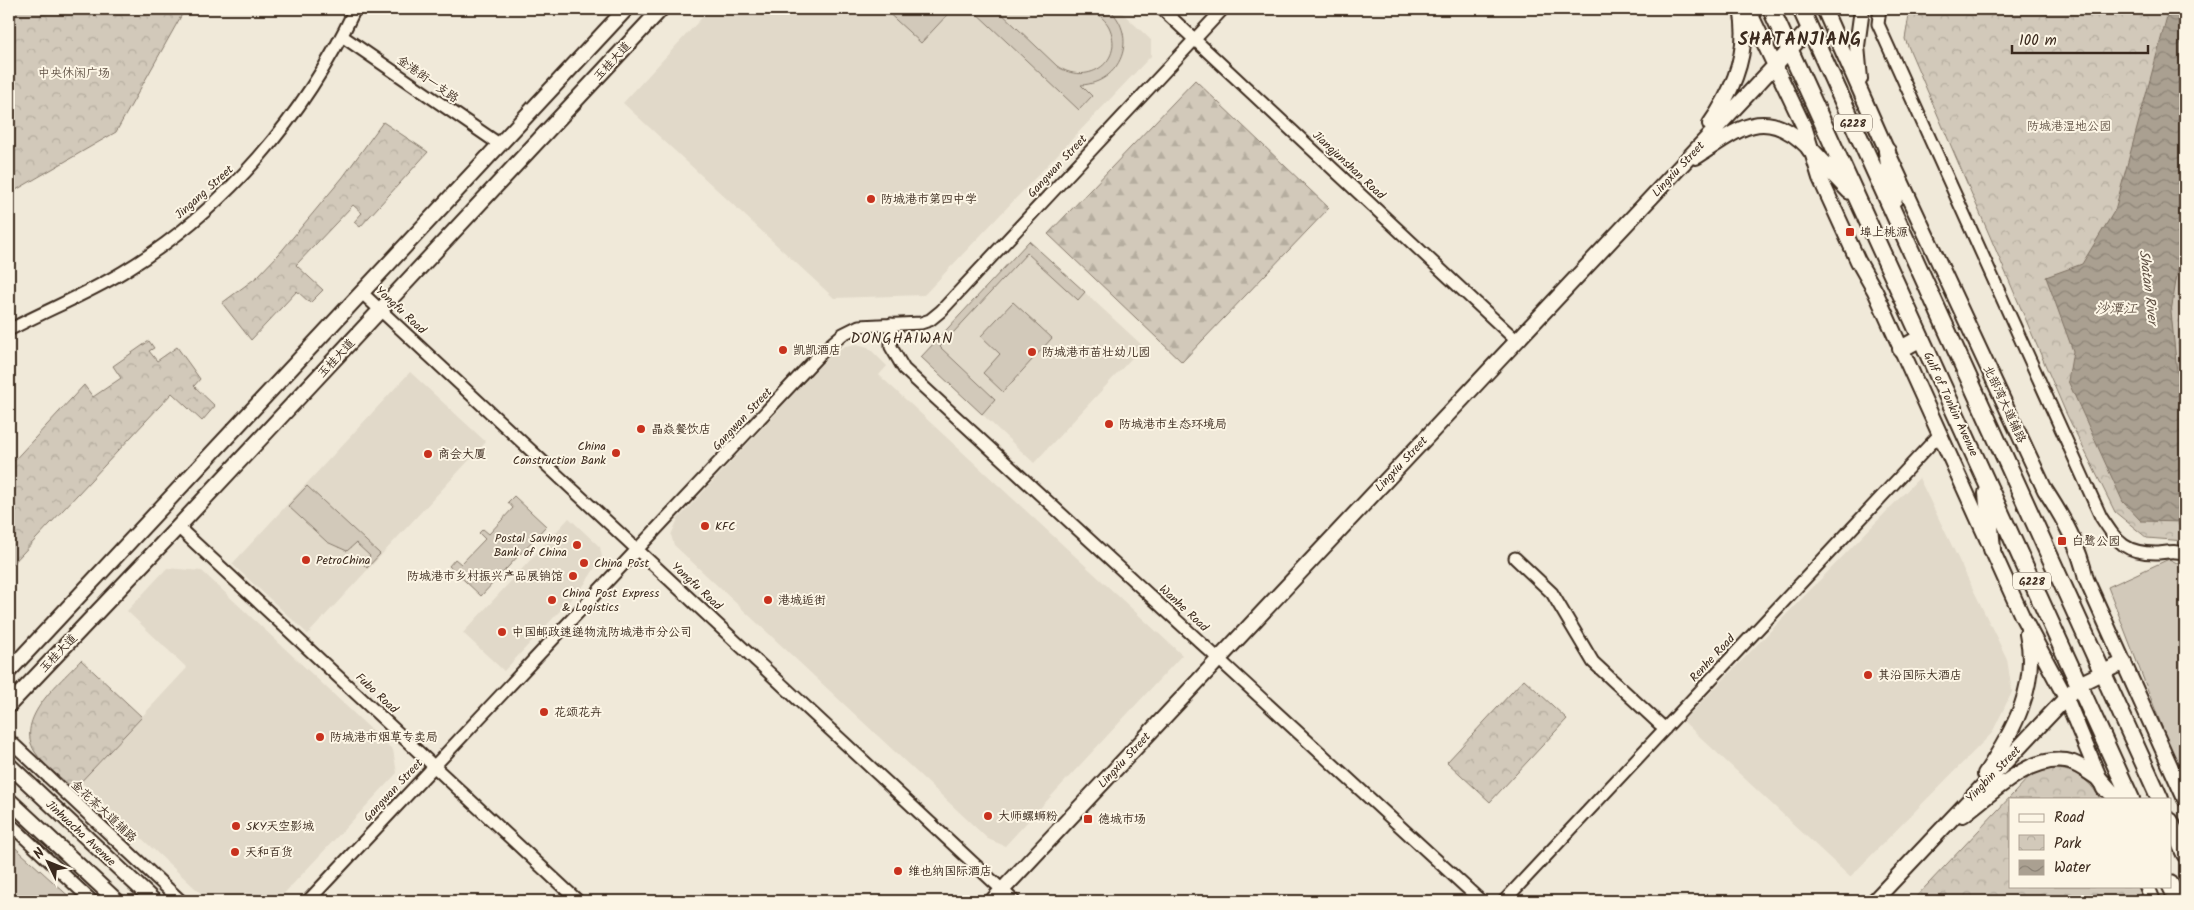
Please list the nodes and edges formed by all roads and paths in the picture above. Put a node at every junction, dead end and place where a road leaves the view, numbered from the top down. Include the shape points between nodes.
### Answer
1 (355, 9) edge
2 (626, 9) edge
3 (661, 9) edge
4 (1162, 9) edge
5 (1223, 9) edge
6 (1741, 9) edge
7 (1748, 9) edge
8 (1771, 9) edge
9 (1802, 9) edge
10 (1862, 9) edge
11 (1880, 9) edge
12 (1825, 10) edge
13 (1810, 28) junction
14 (342, 36) junction
15 (1194, 39) junction
16 (1790, 49) junction
17 (1775, 65) junction
18 (1866, 104) junction
19 (499, 144) junction
20 (1810, 149) junction
21 (1887, 151) junction
22 (1677, 169) junction
23 (1858, 200) junction
24 (1896, 218) junction
25 (361, 292) junction
26 (380, 310) junction
27 (891, 324) junction
28 (9, 330) edge
29 (1922, 338) junction
30 (1517, 341) junction
31 (1902, 349) junction
32 (1940, 434) junction
33 (1985, 478) junction
34 (178, 527) junction
35 (1992, 549) junction
36 (637, 550) junction
37 (2185, 554) edge
38 (1515, 558) dead end
39 (2022, 616) junction
40 (1219, 659) junction
41 (2124, 662) junction
42 (9, 671) edge
43 (2103, 673) junction
44 (2079, 684) junction
45 (2066, 698) junction
46 (9, 705) edge
47 (1665, 728) junction
48 (9, 740) edge
49 (9, 765) edge
50 (434, 766) junction
51 (2100, 780) junction
52 (2108, 798) edge
53 (2116, 798) edge
54 (2132, 798) edge
55 (2160, 798) edge
56 (2185, 799) edge
57 (9, 800) edge
58 (1960, 809) junction
59 (9, 823) edge
60 (2172, 825) edge
61 (1932, 838) junction
62 (2185, 854) edge
63 (2148, 888) edge
64 (2172, 888) edge
65 (1002, 890) junction
66 (92, 901) edge
67 (117, 901) edge
68 (154, 901) edge
69 (181, 901) edge
70 (308, 901) edge
71 (578, 901) edge
72 (992, 901) edge
73 (1014, 901) edge
74 (1481, 901) edge
75 (1504, 901) edge
76 (1874, 901) edge
77 (2153, 901) edge
78 (2178, 901) edge

1 - 14 street, Jingang Street
2 - 19 main road, 玉桂大道
3 - 26 main road, 玉桂大道
4 - 15 street, Jiangjunshan Road
5 - 15 street, Gangwan Street
6 - 22 main road via 1743,46 1735,79 1720,110
7 - 17 main road
8 - 16 highway, Gulf of Tonkin Avenue / G228
9 - 13 highway, G228
10 - 18 main road via 1857,46
11 - 37 street via 1878,24 2101,517 2116,540 2139,553 2179,551
12 - 13 street
12 - 18 main road, 北部湾大道辅路
13 - 16 main road, Lingxiu Street
13 - 24 highway, G228
14 - 19 street, 金港街一支路
14 - 28 street, Jingang Street via 288,123 247,171 204,213 124,272
15 - 27 street, Gangwan Street via 941,311 921,323
15 - 30 street, Jiangjunshan Road
16 - 17 main road, Lingxiu Street
16 - 23 highway, Gulf of Tonkin Avenue / G228
17 - 20 main road via 1805,129
17 - 22 main road, Lingxiu Street
18 - 21 main road, 北部湾大道辅路
19 - 25 main road, 玉桂大道
20 - 22 main road via 1785,129 1754,123
20 - 23 highway
20 - 31 main road via 1858,261
21 - 24 highway
21 - 41 main road, 北部湾大道辅路 via 2045,490 2063,517 2081,555 2086,579
22 - 30 main road, Lingxiu Street
23 - 29 highway, Gulf of Tonkin Avenue / G228
24 - 43 highway, G228
25 - 26 street, Yongfu Road
25 - 42 main road, 玉桂大道
26 - 34 main road, 玉桂大道
26 - 36 street, Yongfu Road
27 - 36 street, Gangwan Street via 859,326 843,334 823,351
27 - 40 street, Wanhe Road via 891,346 904,369
29 - 31 highway
29 - 33 highway, Gulf of Tonkin Avenue / G228
30 - 40 main road, Lingxiu Street
31 - 32 main road
32 - 35 main road
32 - 47 street, Renhe Road
33 - 35 highway
33 - 44 highway, Gulf of Tonkin Avenue / G228
34 - 46 main road, 玉桂大道
34 - 50 street, Fubo Road
35 - 39 main road
36 - 50 street, Gangwan Street
36 - 65 street, Yongfu Road
38 - 47 street via 1552,592 1593,662
39 - 45 main road
39 - 58 main road via 2030,649 2028,685 2003,747
40 - 65 main road, Lingxiu Street
40 - 74 street, Wanhe Road
41 - 43 main road, Yingbin Street
41 - 56 main road, 北部湾大道辅路
43 - 44 main road, Yingbin Street
43 - 55 highway, G228
44 - 45 main road, Yingbin Street
44 - 54 highway, Gulf of Tonkin Avenue / G228
45 - 51 main road
45 - 58 main road, Yingbin Street
47 - 75 street, Renhe Road
48 - 69 street, 金花茶大道辅路
49 - 68 main road, Jinhuacha Avenue
50 - 70 street, Gangwan Street
50 - 71 street, Fubo Road
51 - 52 main road
51 - 53 highway
51 - 61 main road via 2066,761 2047,762 2024,770
57 - 67 main road, Jinhuacha Avenue
58 - 61 main road, Yingbin Street
59 - 66 street
60 - 62 highway
61 - 76 main road, Yingbin Street
63 - 77 main road
64 - 78 highway
65 - 72 main road, Lingxiu Street
65 - 73 street, Yongfu Road

